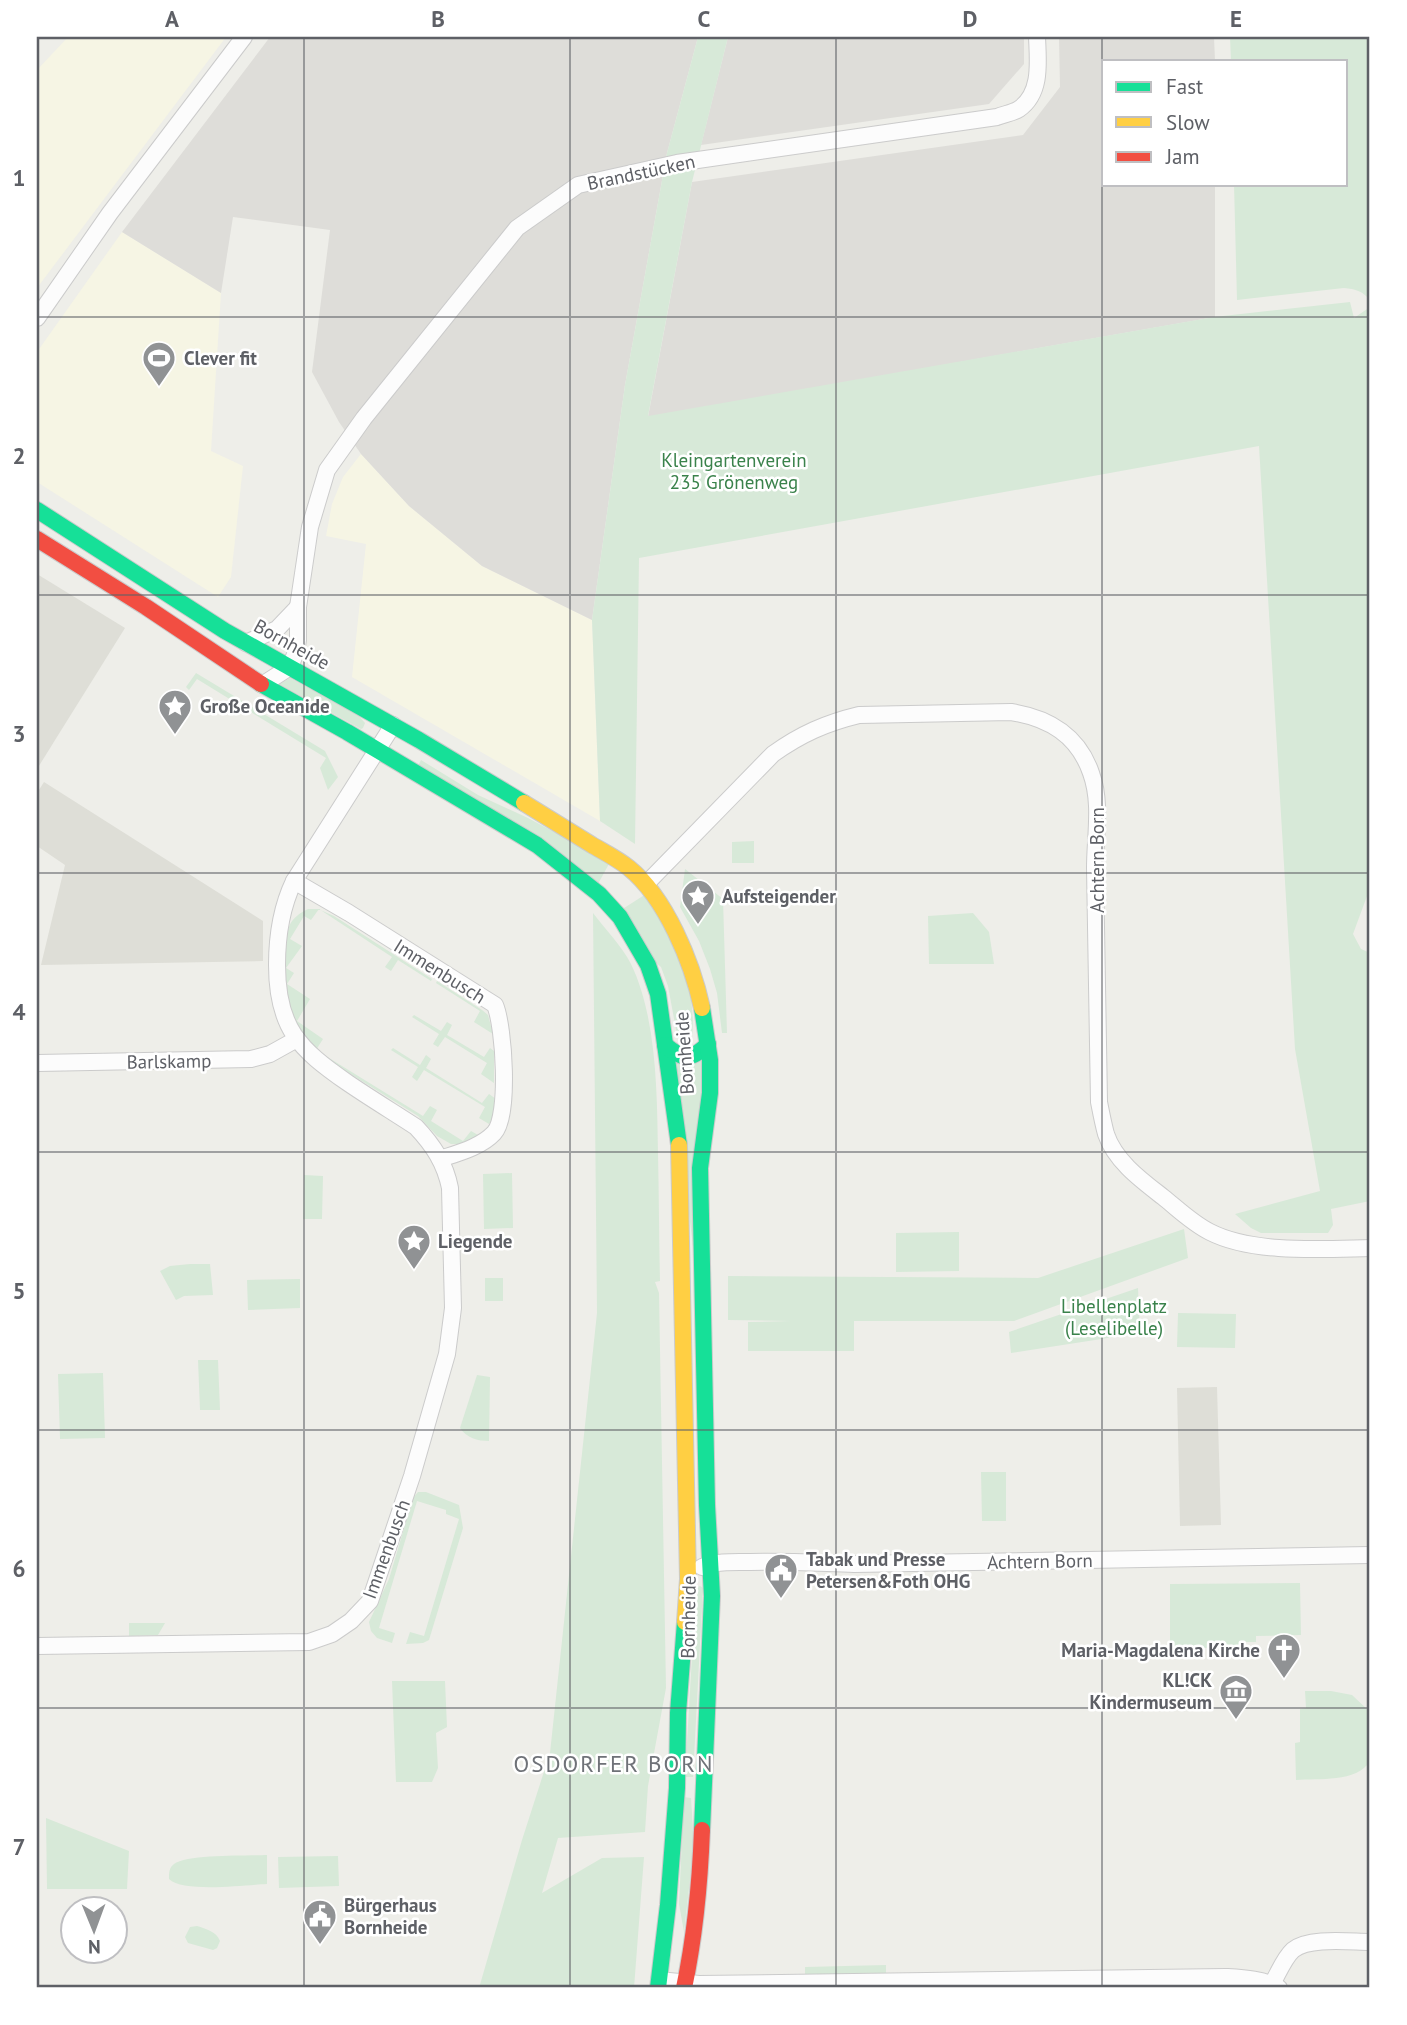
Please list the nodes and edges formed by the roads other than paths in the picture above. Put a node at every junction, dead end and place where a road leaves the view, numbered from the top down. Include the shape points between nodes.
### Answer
1 (244, 37) edge
2 (1037, 37) edge
3 (37, 318) edge
4 (37, 510) edge
5 (37, 539) edge
6 (298, 607) junction
7 (246, 643) junction
8 (290, 667) junction
9 (262, 685) junction
10 (393, 725) junction
11 (378, 750) junction
12 (293, 881) junction
13 (646, 884) junction
14 (297, 1039) junction
15 (708, 1044) junction
16 (665, 1045) junction
17 (37, 1063) edge
18 (440, 1159) junction
19 (1370, 1248) edge
20 (685, 1467) junction
21 (1370, 1555) edge
22 (710, 1564) junction
23 (688, 1574) junction
24 (37, 1646) edge
25 (668, 1905) junction
26 (1370, 1942) edge
27 (659, 1984) edge
28 (1003, 1984) edge
29 (1060, 1984) edge
30 (685, 1985) edge
31 (1276, 1986) edge

1 - 3 street via 110,213
2 - 6 street, Brandstücken via 1034,92 1018,109 998,117 677,163 578,185 517,228 327,470 310,527
4 - 7 street, Bornheide
5 - 9 street, Bornheide
6 - 7 street via 277,629
6 - 8 street, Brandstücken via 298,640
7 - 8 street, Bornheide
8 - 9 street
8 - 10 street, Bornheide
9 - 11 street, Bornheide
10 - 11 street, Immenbusch
10 - 13 street, Bornheide via 618,860
11 - 12 street, Immenbusch
11 - 16 street, Bornheide via 537,845 599,894 620,917 648,965 658,994
12 - 14 street, Immenbusch via 281,914 277,980 283,1010
12 - 18 street, Immenbusch via 495,1005 503,1047 501,1123 493,1134 468,1149
13 - 15 street, Bornheide via 682,945 697,982
13 - 19 street, Achtern Born via 774,754 814,729 859,715 1011,712 1043,720 1065,732 1080,750 1097,795 1099,1102 1116,1154 1189,1219 1212,1233 1279,1248
14 - 17 street, Barlskamp via 251,1059
14 - 18 street, Immenbusch via 317,1062 416,1127
15 - 16 street via 698,1055 682,1057
15 - 22 street, Bornheide via 710,1094 700,1168
16 - 20 street, Bornheide via 679,1137
18 - 24 street, Immenbusch via 450,1188 453,1308 447,1354 370,1601 332,1634 309,1642
20 - 22 street
20 - 23 street, Bornheide
21 - 22 street, Achtern Born
22 - 23 street
22 - 30 street, Bornheide via 701,1863
23 - 25 street, Bornheide
25 - 27 street, Bornheide
25 - 30 street via 678,1933 679,1969
26 - 31 street via 1300,1945 1290,1952
27 - 30 street
28 - 29 street
28 - 30 street
29 - 31 street via 1226,1977

